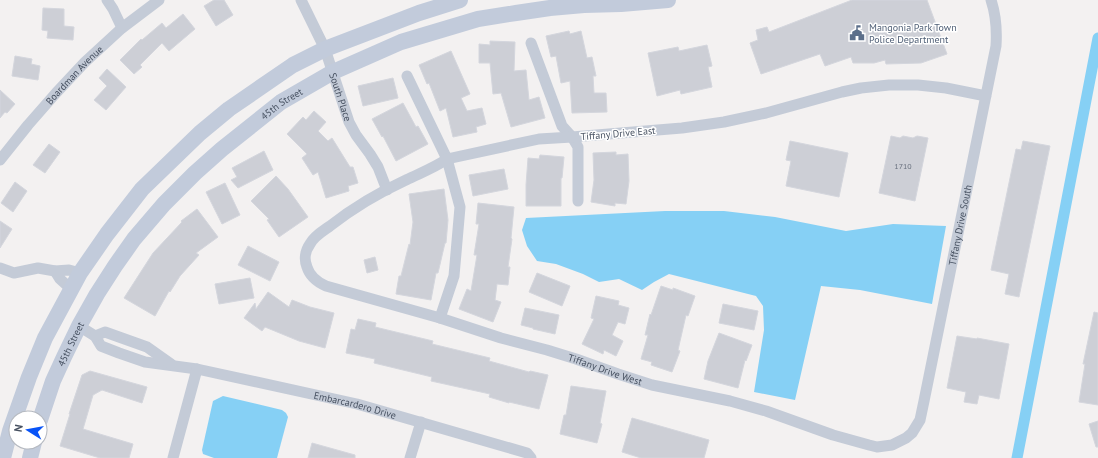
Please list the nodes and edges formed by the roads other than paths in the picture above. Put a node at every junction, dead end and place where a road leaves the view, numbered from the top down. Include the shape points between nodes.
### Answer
1 (107, 0) edge
2 (158, 0) edge
3 (301, 0) edge
4 (460, 0) edge
5 (668, 0) edge
6 (991, 0) edge
7 (122, 28) junction
8 (531, 44) dead end
9 (325, 49) junction
10 (333, 72) junction
11 (407, 76) dead end
12 (986, 96) junction
13 (572, 137) junction
14 (447, 159) junction
15 (0, 160) edge
16 (386, 190) junction
17 (578, 201) dead end
18 (0, 268) edge
19 (54, 271) junction
20 (80, 273) junction
21 (313, 278) joint
22 (70, 291) junction
23 (440, 318) junction
24 (79, 326) junction
25 (95, 336) junction
26 (173, 366) junction
27 (197, 370) junction
28 (44, 410) edge
29 (421, 422) junction
30 (899, 442) joint
31 (3, 458) edge
32 (173, 458) edge
33 (410, 458) edge
34 (531, 458) edge

1 - 7 street
2 - 7 street, Boardman Avenue
3 - 9 street, South Place
4 - 9 main road
5 - 10 main road, 45th Street via 550,8 478,19 402,42
6 - 12 street, Tiffany Drive South via 997,31
7 - 15 street, Boardman Avenue via 56,93
8 - 13 street via 562,126
9 - 10 street, South Place
9 - 20 main road via 293,65 263,85 200,133 142,189
10 - 16 street, South Place via 349,122 378,167
10 - 24 main road, 45th Street via 281,102 222,149 164,204 115,266
11 - 14 street
12 - 13 street, Tiffany Drive East via 918,85 861,88 724,122
12 - 30 street, Tiffany Drive South via 920,420 912,433
13 - 14 street, Tiffany Drive East via 539,139
13 - 17 street via 578,147
14 - 16 street, Tiffany Drive East
14 - 23 street via 460,207 454,276
16 - 21 street, Tiffany Drive East via 334,223 309,244 305,258 306,266
18 - 19 street via 14,273 38,268
19 - 20 street via 69,270
19 - 22 street
20 - 22 main road
21 - 23 street, Tiffany Drive West via 326,286
22 - 24 main road via 69,308
22 - 31 main road via 45,338 29,376
23 - 30 street, Tiffany Drive West via 652,385 730,401 869,445 877,447
24 - 25 street, Embarcardero Drive
24 - 28 main road, 45th Street via 56,375
25 - 26 street, Embarcardero Drive via 101,346 119,353 145,362
25 - 26 street, Embarcardero Drive via 105,332 148,347
26 - 27 street, Embarcardero Drive
27 - 29 street, Embarcardero Drive via 357,404
27 - 32 street
29 - 33 street
29 - 34 street, Embarcardero Drive via 527,453

